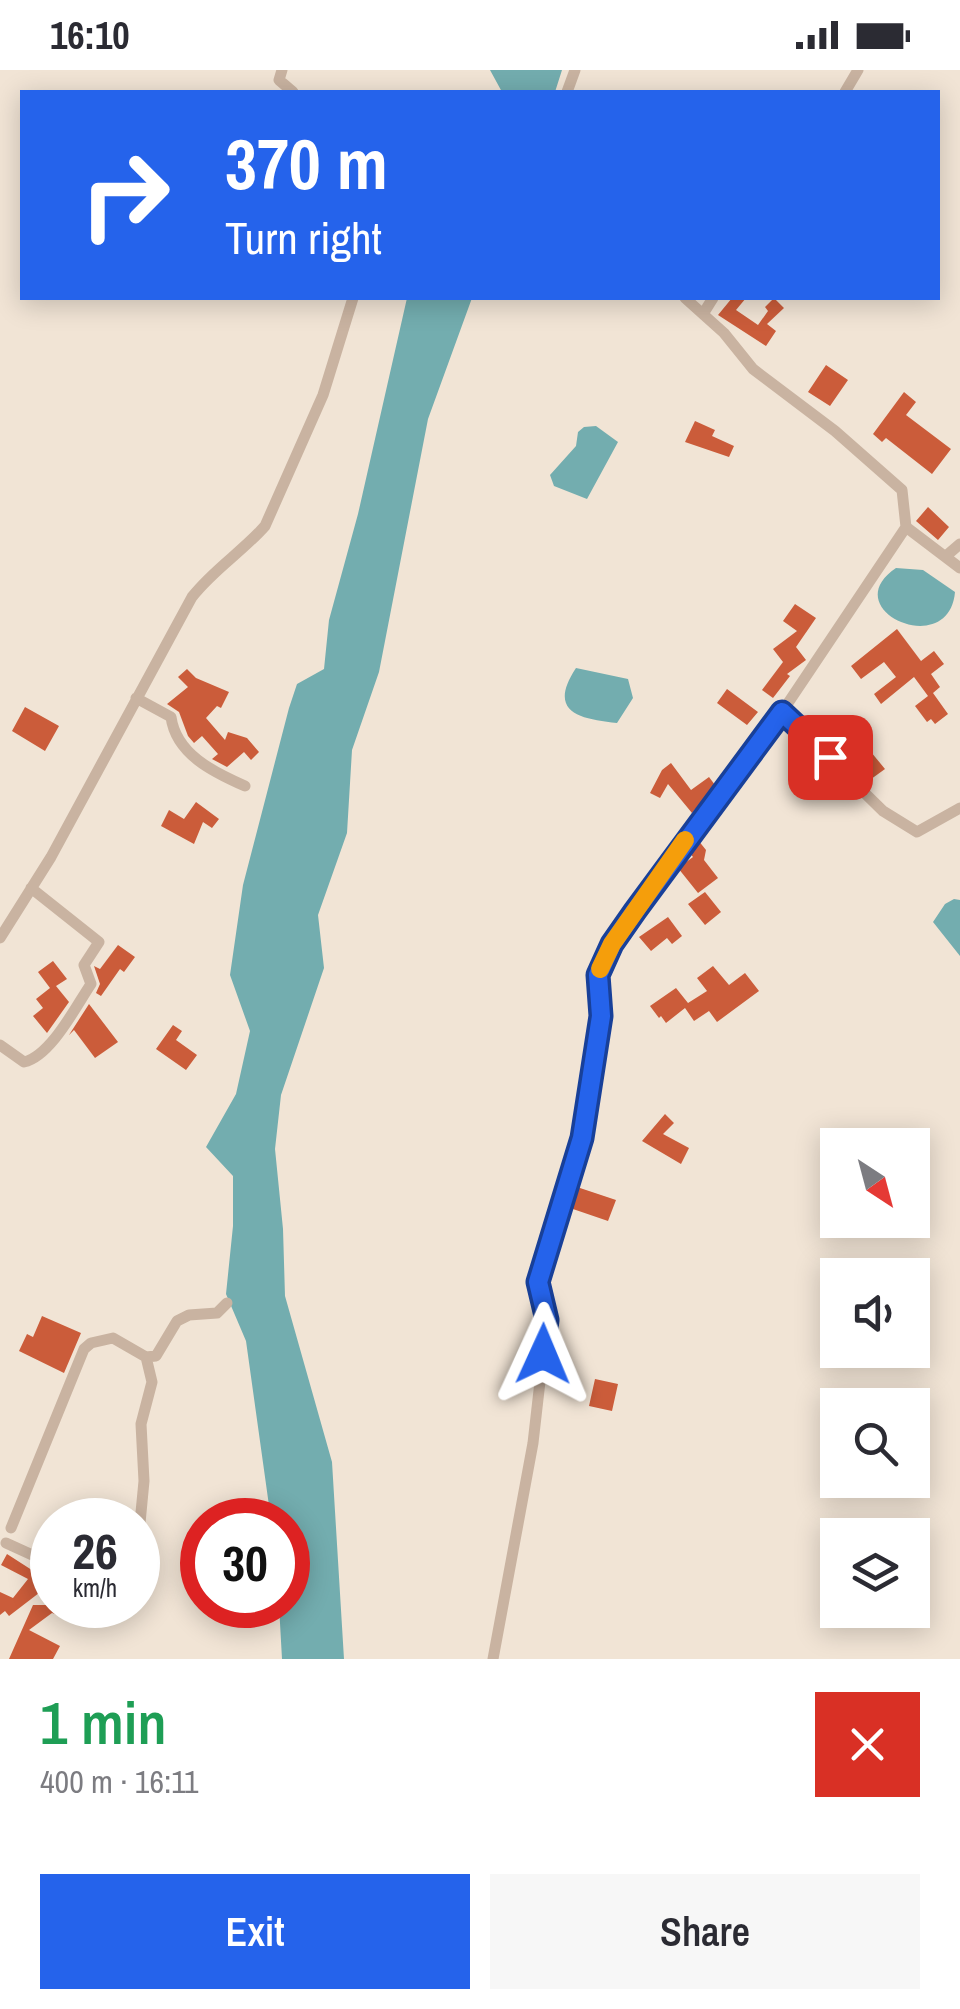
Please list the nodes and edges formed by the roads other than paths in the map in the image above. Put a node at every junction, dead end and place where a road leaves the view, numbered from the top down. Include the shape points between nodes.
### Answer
1 (282, 70) edge
2 (290, 90) edge
3 (353, 300) edge
4 (687, 300) edge
5 (712, 300) edge
6 (702, 314) junction
7 (906, 527) junction
8 (960, 544) edge
9 (946, 556) junction
10 (960, 568) edge
11 (136, 698) junction
12 (782, 712) junction
13 (244, 786) dead end
14 (960, 808) edge
15 (31, 888) junction
16 (0, 938) edge
17 (0, 1045) edge
18 (227, 1303) dead end
19 (146, 1357) junction
20 (142, 1498) edge
21 (5, 1526) edge
22 (3, 1548) edge
23 (30, 1557) edge
24 (493, 1659) edge

1 - 2 street via 278,80
3 - 11 street via 270,516 192,597
4 - 6 street
5 - 6 street
6 - 7 street via 753,368 902,490
7 - 9 street
7 - 12 street
8 - 9 street
9 - 10 street
11 - 13 street via 172,717 181,745
11 - 15 street
12 - 14 street via 883,812 917,832
12 - 24 street via 669,862 598,975 601,1016 582,1138 538,1282 547,1320 533,1443
15 - 16 street
15 - 17 street via 99,942 84,964 91,984 33,1060 24,1062
18 - 19 street via 217,1313 177,1320 156,1356
19 - 20 street via 152,1382 141,1424
19 - 21 street via 113,1338 84,1349
21 - 22 street
22 - 23 street

